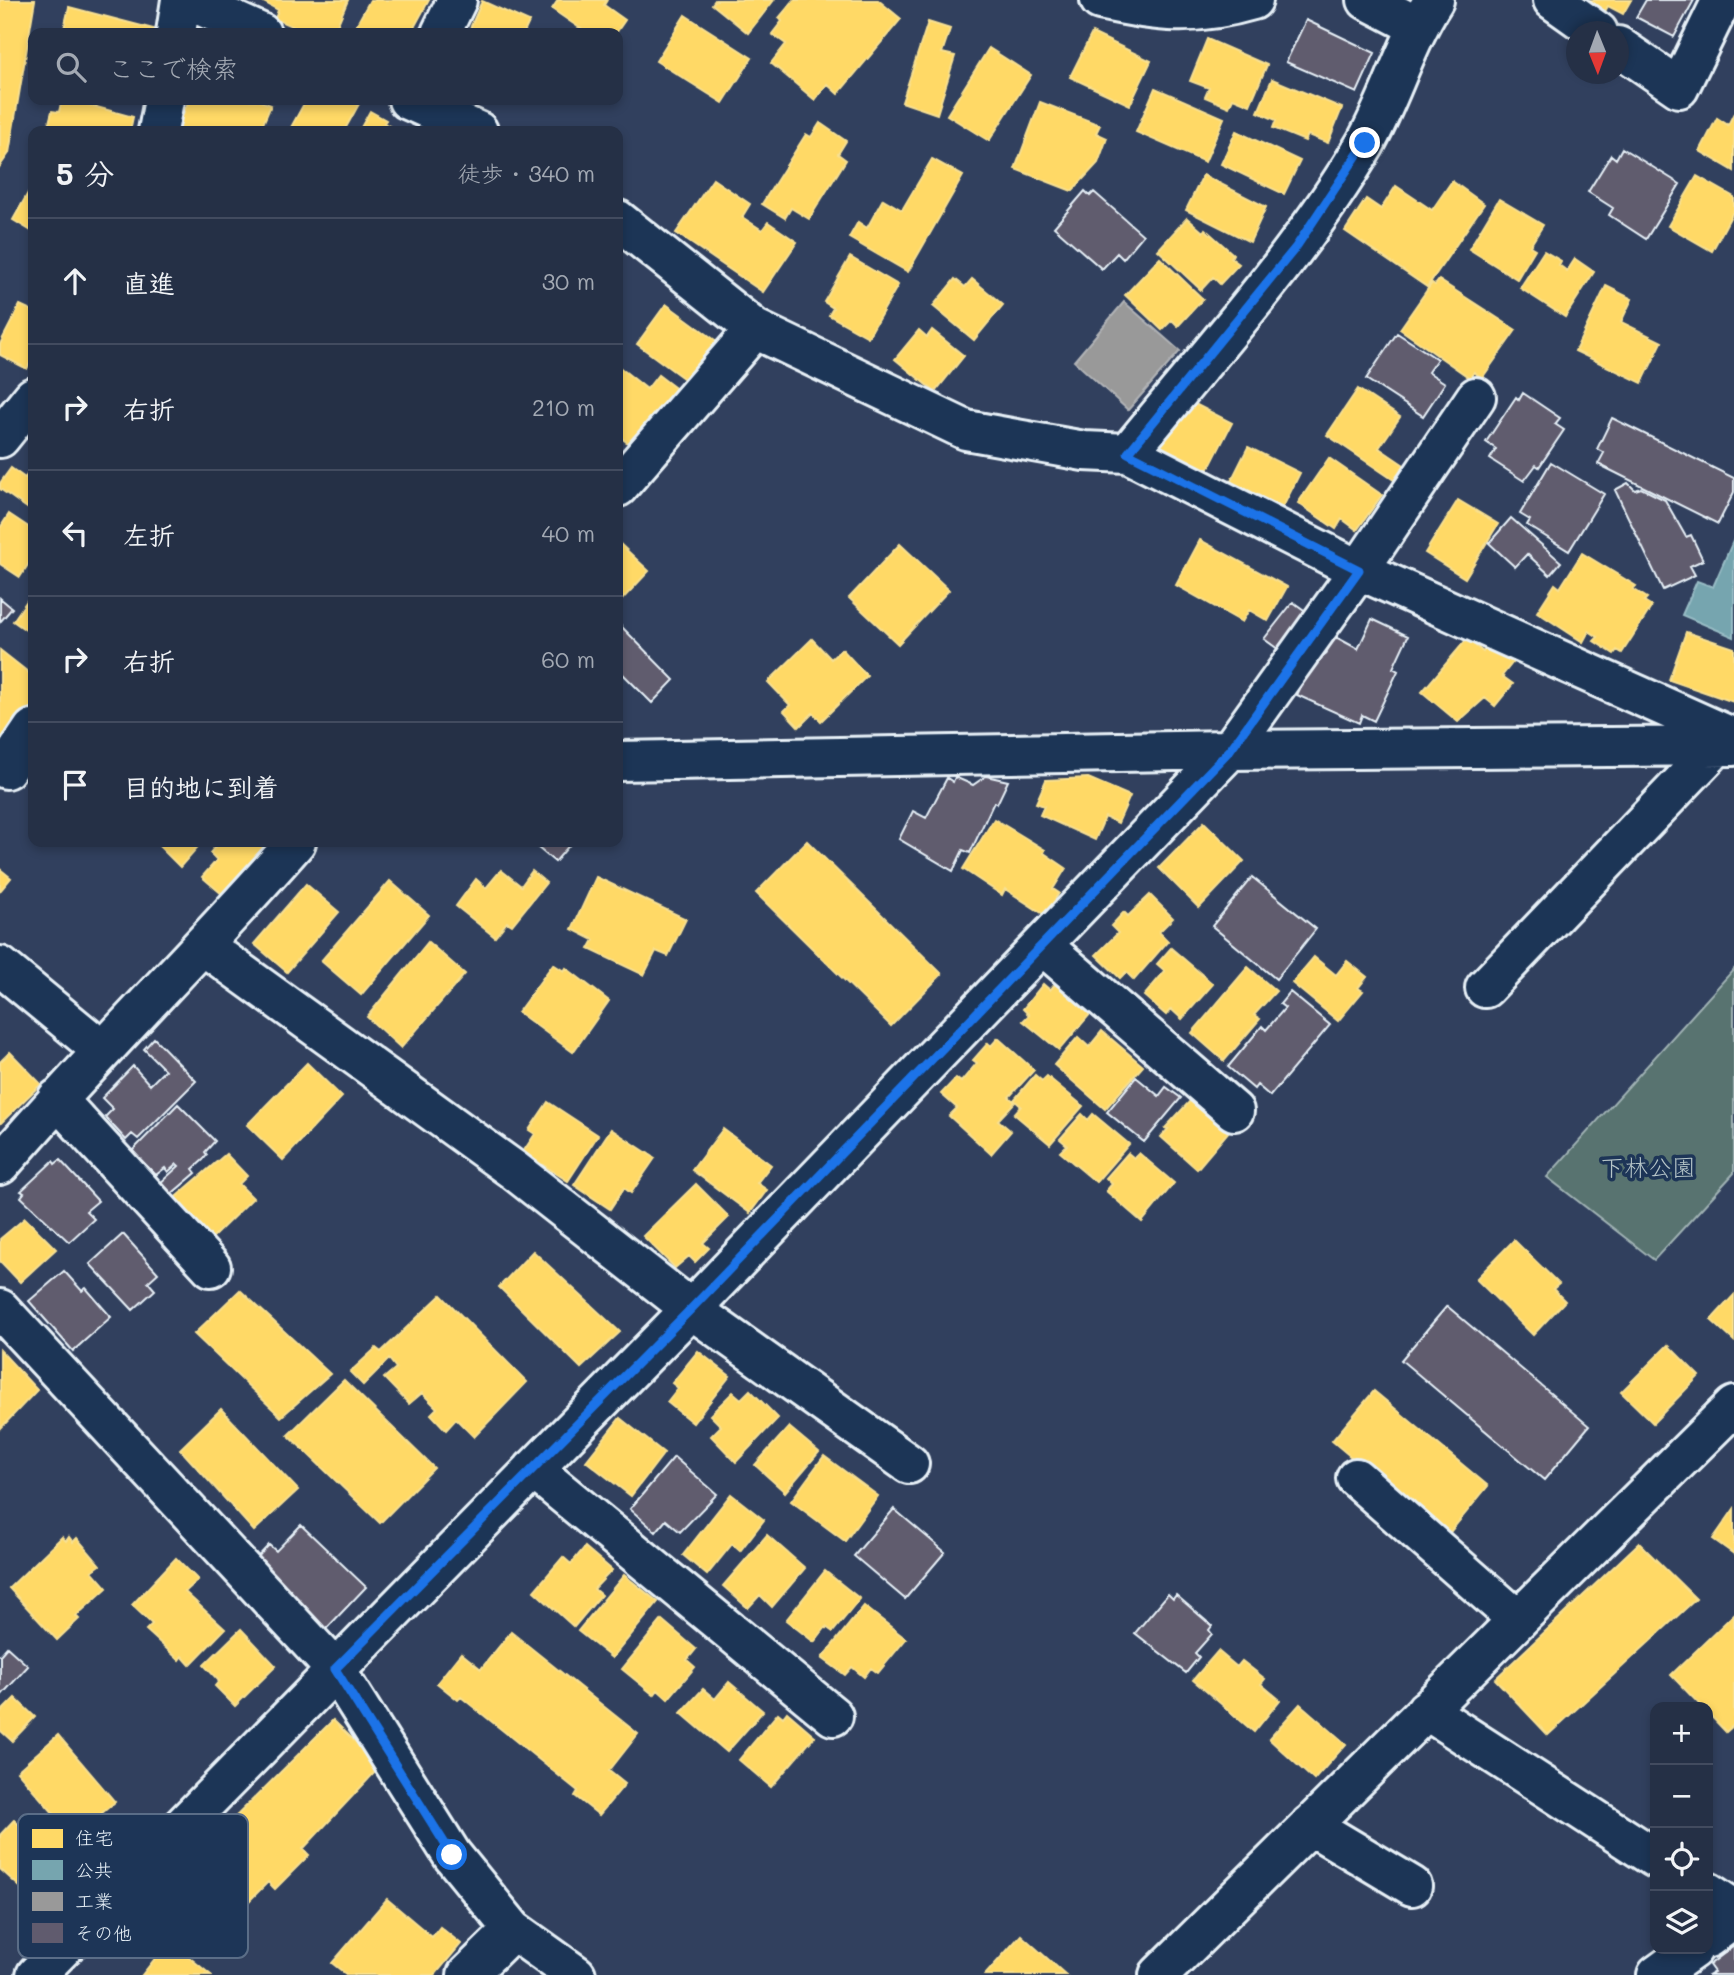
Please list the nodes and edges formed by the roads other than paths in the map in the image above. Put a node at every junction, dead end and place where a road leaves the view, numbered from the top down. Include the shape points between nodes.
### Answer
1 (181, 0) edge
2 (188, 0) edge
3 (457, 0) edge
4 (1100, 0) edge
5 (1253, 0) edge
6 (1367, 0) edge
7 (1553, 0) edge
8 (1722, 0) edge
9 (1426, 13) edge
10 (1583, 21) edge
11 (177, 28) edge
12 (250, 28) edge
13 (443, 28) edge
14 (1629, 53) edge
15 (163, 105) edge
16 (420, 105) edge
17 (159, 126) edge
18 (467, 126) edge
19 (623, 224) edge
20 (755, 329) junction
21 (1476, 397) dead end
22 (28, 403) edge
23 (0, 438) edge
24 (1128, 453) junction
25 (623, 481) edge
26 (1359, 570) junction
27 (28, 739) edge
28 (1728, 743) edge
29 (1230, 750) junction
30 (623, 761) edge
31 (13, 769) edge
32 (292, 847) edge
33 (1042, 945) junction
34 (204, 946) junction
35 (0, 966) edge
36 (1485, 988) dead end
37 (103, 1051) junction
38 (57, 1099) junction
39 (1234, 1111) dead end
40 (0, 1165) edge
41 (211, 1267) dead end
42 (0, 1308) edge
43 (691, 1309) junction
44 (1734, 1406) edge
45 (909, 1464) dead end
46 (533, 1469) junction
47 (1356, 1478) dead end
48 (1518, 1619) junction
49 (335, 1669) junction
50 (1426, 1710) junction
51 (833, 1716) dead end
52 (193, 1814) edge
53 (1310, 1825) junction
54 (1650, 1855) edge
55 (1412, 1886) dead end
56 (1713, 1895) edge
57 (1734, 1909) edge
58 (1734, 1919) edge
59 (513, 1930) junction
60 (1713, 1934) edge
61 (1686, 1954) edge
62 (53, 1958) edge
63 (36, 1975) edge
64 (467, 1975) edge
65 (576, 1975) edge
66 (1159, 1975) edge
67 (1657, 1975) edge

1 - 11 street
2 - 12 street
3 - 13 street
4 - 5 street via 1155,12 1221,9
6 - 9 street
7 - 10 street
8 - 14 street via 1679,88
9 - 24 street via 1365,143 1296,247
15 - 17 street
16 - 18 street
19 - 20 street
20 - 24 street via 966,430 1084,451
20 - 25 street
21 - 26 street
22 - 23 street
24 - 26 street
26 - 28 street
26 - 29 street
27 - 31 street
28 - 29 street
28 - 36 street
29 - 30 street
29 - 33 street
32 - 34 street
33 - 39 street
33 - 43 street
34 - 37 street
34 - 43 street via 515,1171
35 - 37 street
37 - 38 street
38 - 40 street
38 - 41 street
42 - 49 street
43 - 45 street
43 - 46 street
44 - 48 street
46 - 49 street
46 - 51 street
47 - 48 street
48 - 50 street
49 - 52 street
49 - 59 street via 452,1855
50 - 53 street
50 - 54 street
53 - 55 street
53 - 66 street
56 - 57 street
58 - 60 street
59 - 64 street
59 - 65 street
61 - 67 street
62 - 63 street

